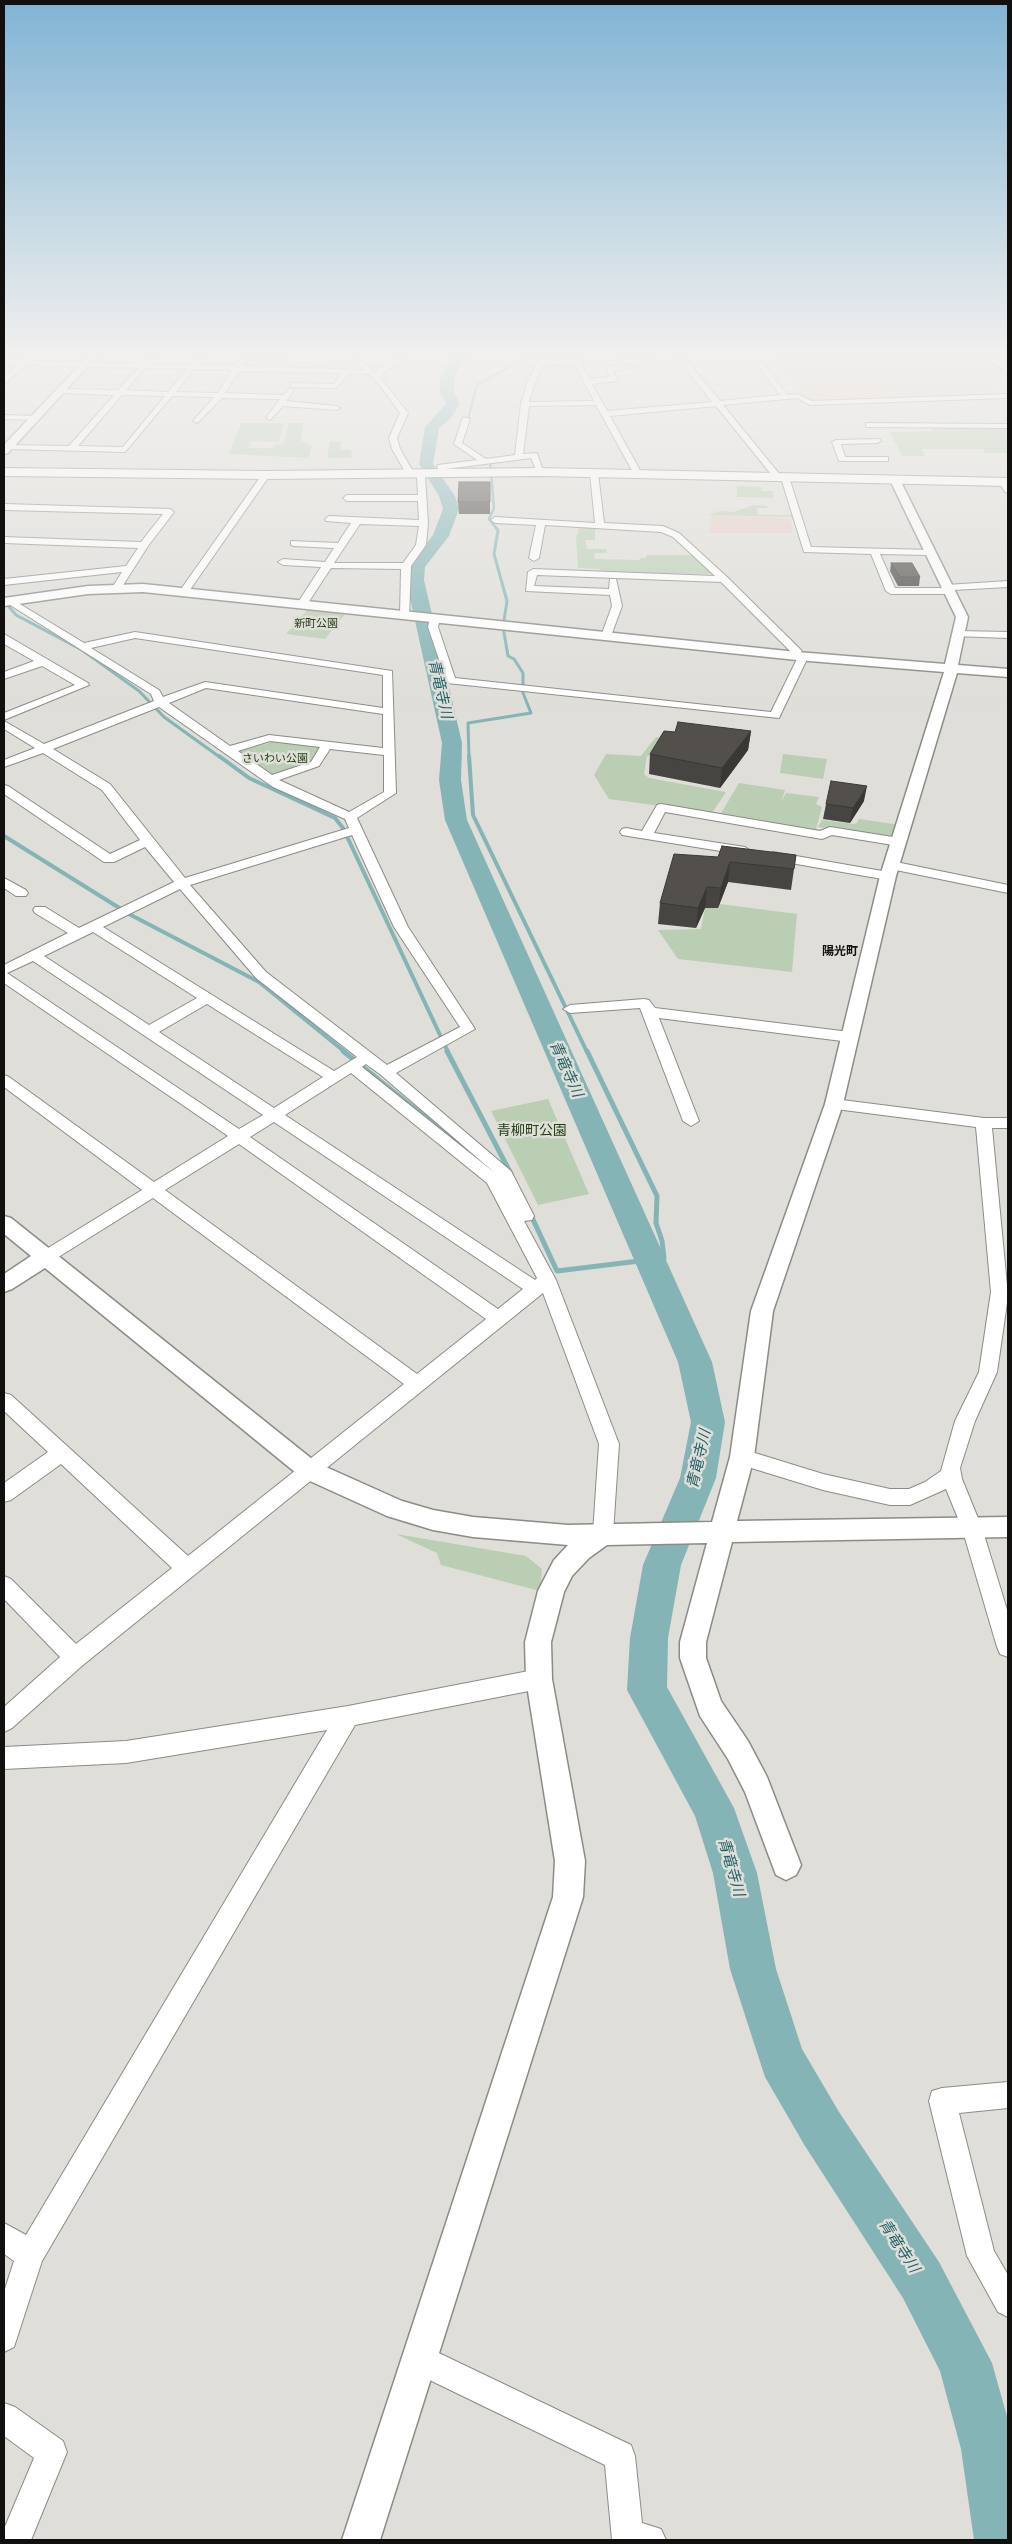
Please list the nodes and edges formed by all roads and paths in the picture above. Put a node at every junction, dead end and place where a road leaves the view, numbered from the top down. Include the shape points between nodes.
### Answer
1 (412, 470) edge
2 (444, 470) edge
3 (636, 470) edge
4 (776, 470) edge
5 (890, 470) edge
6 (4, 472) edge
7 (497, 472) joint
8 (541, 472) joint
9 (448, 473) junction
10 (594, 473) junction
11 (415, 474) junction
12 (638, 474) junction
13 (266, 475) junction
14 (782, 477) junction
15 (895, 480) junction
16 (1007, 485) edge
17 (347, 498) dead end
18 (422, 498) junction
19 (4, 507) edge
20 (329, 518) dead end
21 (357, 520) junction
22 (495, 520) dead end
23 (424, 523) junction
24 (541, 523) junction
25 (600, 526) junction
26 (4, 540) edge
27 (294, 543) dead end
28 (144, 545) junction
29 (341, 546) junction
30 (874, 551) junction
31 (929, 552) junction
32 (534, 558) dead end
33 (283, 562) dead end
34 (328, 565) junction
35 (406, 566) junction
36 (128, 569) junction
37 (613, 574) junction
38 (724, 578) junction
39 (4, 582) edge
40 (1008, 584) edge
41 (118, 588) junction
42 (947, 589) junction
43 (184, 592) junction
44 (615, 592) junction
45 (6, 600) edge
46 (302, 604) junction
47 (405, 615) junction
48 (435, 618) junction
49 (958, 634) junction
50 (1008, 635) edge
51 (606, 636) junction
52 (4, 639) edge
53 (84, 646) junction
54 (800, 656) junction
55 (42, 662) junction
56 (951, 667) junction
57 (1008, 673) edge
58 (4, 676) edge
59 (161, 702) junction
60 (389, 712) junction
61 (4, 717) edge
62 (4, 724) edge
63 (327, 745) junction
64 (43, 748) junction
65 (229, 750) junction
66 (389, 752) junction
67 (4, 764) edge
68 (271, 779) junction
69 (4, 789) edge
70 (350, 817) junction
71 (356, 830) junction
72 (626, 832) dead end
73 (646, 835) junction
74 (147, 841) junction
75 (899, 842) junction
76 (819, 849) junction
77 (890, 870) junction
78 (4, 882) edge
79 (182, 882) junction
80 (1008, 889) edge
81 (21, 893) dead end
82 (40, 910) dead end
83 (93, 926) junction
84 (77, 934) junction
85 (33, 955) junction
86 (4, 970) edge
87 (4, 977) edge
88 (208, 997) junction
89 (570, 1009) dead end
90 (650, 1012) junction
91 (149, 1031) junction
92 (850, 1037) junction
93 (366, 1057) junction
94 (352, 1066) junction
95 (386, 1072) junction
96 (333, 1077) junction
97 (4, 1080) edge
98 (834, 1104) junction
99 (274, 1113) junction
100 (691, 1121) dead end
101 (984, 1123) junction
102 (1008, 1123) edge
103 (238, 1136) junction
104 (154, 1190) junction
105 (526, 1216) dead end
106 (4, 1223) edge
107 (46, 1257) junction
108 (4, 1284) edge
109 (541, 1284) junction
110 (1004, 1293) edge
111 (497, 1318) junction
112 (417, 1384) junction
113 (4, 1400) edge
114 (61, 1454) junction
115 (742, 1457) junction
116 (309, 1470) junction
117 (951, 1474) junction
118 (4, 1494) edge
119 (972, 1528) junction
120 (1008, 1528) edge
121 (723, 1532) junction
122 (603, 1533) junction
123 (187, 1568) junction
124 (4, 1585) edge
125 (1008, 1647) edge
126 (76, 1658) junction
127 (538, 1679) junction
128 (348, 1716) junction
129 (4, 1721) edge
130 (4, 1758) edge
131 (786, 1865) dead end
132 (1008, 2095) edge
133 (4, 2237) edge
134 (30, 2255) junction
135 (1008, 2302) edge
136 (4, 2336) edge
137 (420, 2358) junction
138 (4, 2418) edge
139 (15, 2540) edge
140 (361, 2540) edge
141 (650, 2540) edge

1 - 11 street
2 - 9 street
3 - 12 street
4 - 14 street
5 - 15 street
6 - 13 main road
7 - 8 main road
7 - 9 main road
8 - 10 main road
9 - 11 main road
10 - 12 main road
10 - 25 street
11 - 13 main road
11 - 18 street
12 - 14 main road
13 - 43 street
14 - 15 main road
14 - 30 street via 807,550
15 - 16 main road
15 - 31 street
17 - 18 street
18 - 23 street
19 - 28 street via 170,512
20 - 21 street
21 - 23 street
21 - 29 street
22 - 24 street
23 - 35 street via 421,545
24 - 25 street
24 - 32 street
25 - 38 street via 663,529 676,535
26 - 28 street
27 - 29 street
28 - 36 street
29 - 34 street
30 - 31 street
30 - 42 street via 891,591
31 - 42 street
33 - 34 street
34 - 35 street
34 - 46 street
35 - 47 street
36 - 39 street
36 - 41 street
37 - 38 street
37 - 44 street
37 - 44 street via 533,572 529,589
38 - 54 street
40 - 42 street
41 - 43 street
41 - 45 street
42 - 49 street via 962,617
43 - 46 street
44 - 51 street via 617,606
45 - 53 street
46 - 47 street
47 - 48 street
48 - 51 street
48 - 54 street via 433,626 451,681 755,714 775,716
49 - 50 street
49 - 56 street
51 - 54 street
52 - 55 street
53 - 59 street via 155,692
53 - 60 street via 135,634 388,673
54 - 56 street
55 - 58 street
55 - 61 street via 84,685
56 - 57 street
56 - 75 street
59 - 60 street via 205,685
59 - 64 street
59 - 65 street
60 - 66 street
62 - 64 street
63 - 65 street via 269,738
63 - 66 street
63 - 68 street via 315,764
64 - 67 street
64 - 74 street via 106,787
65 - 68 street
66 - 70 street via 390,793
68 - 70 street
69 - 74 street via 109,859
70 - 71 street
71 - 79 street
71 - 95 street via 400,927 468,1029
72 - 73 street
73 - 76 street
73 - 76 street via 661,808
74 - 79 street
75 - 76 street via 830,831
75 - 77 street
76 - 77 street
77 - 80 street
77 - 92 street
78 - 81 street
79 - 83 street
79 - 93 street via 261,975
82 - 84 street
83 - 84 street
83 - 88 street
84 - 85 street
85 - 86 street
85 - 91 street
87 - 103 street
88 - 91 street
88 - 96 street
89 - 90 street via 644,1003
90 - 92 street
90 - 100 street
91 - 99 street
92 - 98 street
93 - 94 street
93 - 95 street
94 - 96 street
94 - 109 street via 493,1180
95 - 105 street via 503,1171
96 - 99 street
97 - 104 street
98 - 101 street
98 - 115 street via 762,1311
99 - 103 street
99 - 109 street
101 - 102 street
101 - 110 street
103 - 104 street
103 - 111 street
104 - 107 street
104 - 112 street
106 - 107 street
107 - 108 street
107 - 116 street
109 - 111 street
109 - 122 street via 609,1444
110 - 117 street via 988,1372 965,1420
111 - 112 street
112 - 116 street
113 - 114 street
114 - 118 street
114 - 123 street
115 - 117 street via 823,1482 890,1497 910,1496 932,1488
115 - 121 street
116 - 122 street via 396,1509 433,1520 534,1533
116 - 123 street
117 - 119 street
119 - 120 street
119 - 121 street
119 - 125 street
121 - 122 street
121 - 131 street via 694,1642 693,1658 710,1707 757,1786
122 - 127 street via 569,1562 550,1591 538,1642
123 - 126 street
124 - 126 street
126 - 129 street
127 - 128 street
127 - 137 street via 570,1861 568,1898
128 - 130 street via 126,1752
128 - 134 street
132 - 135 street via 942,2101 981,2256
133 - 134 street
134 - 136 street
137 - 140 street
137 - 141 street via 620,2456 627,2537
138 - 139 street via 52,2452

